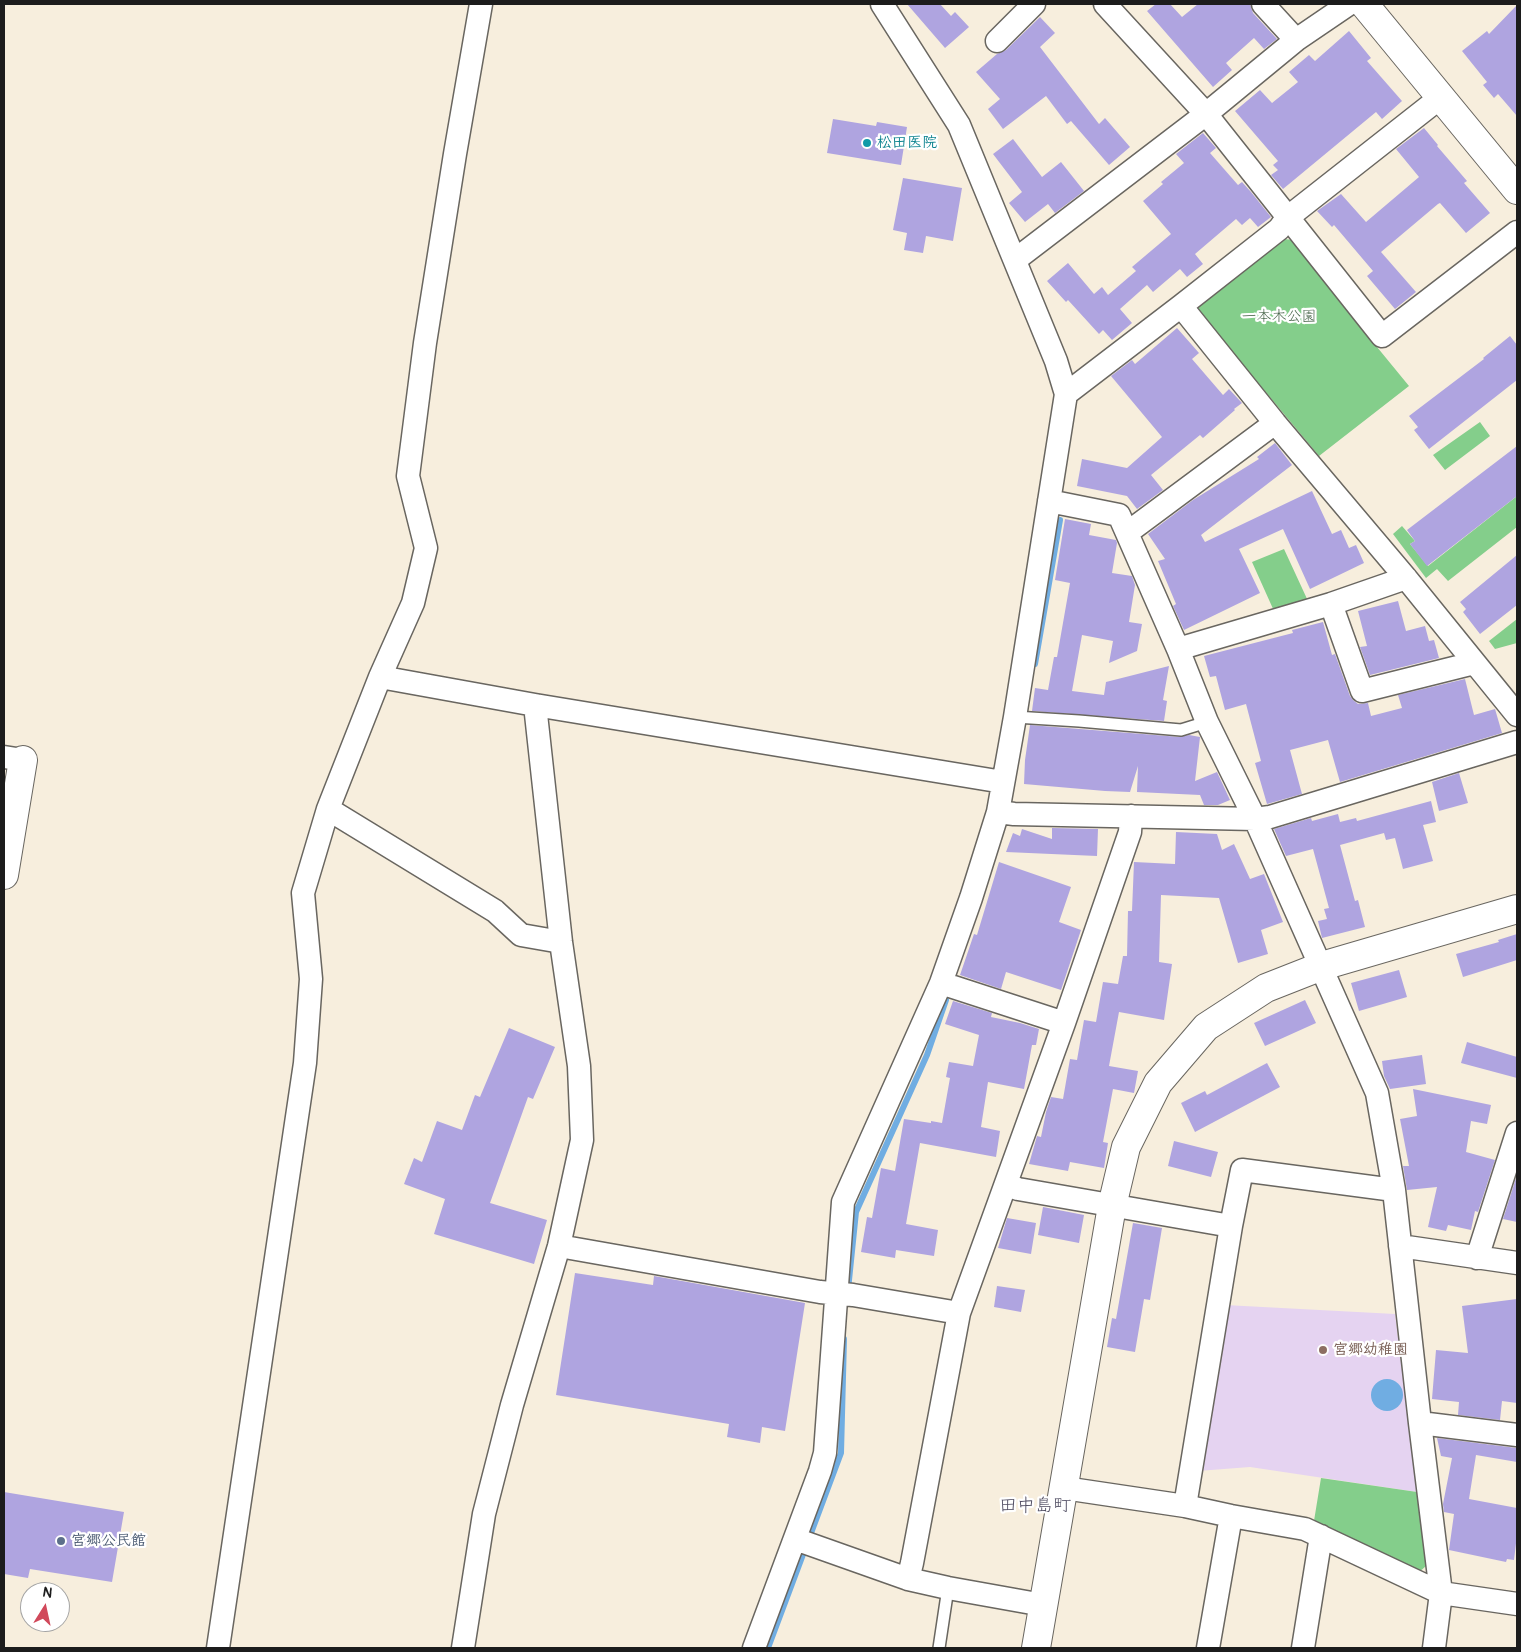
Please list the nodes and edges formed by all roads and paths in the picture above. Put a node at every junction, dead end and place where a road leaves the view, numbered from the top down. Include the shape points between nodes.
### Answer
1 (481, 4) edge
2 (883, 4) edge
3 (1034, 4) edge
4 (1104, 4) edge
5 (1263, 4) edge
6 (1349, 4) edge
7 (1364, 4) edge
8 (1296, 40) junction
9 (996, 41) dead end
10 (1441, 97) junction
11 (1206, 114) junction
12 (1517, 190) edge
13 (1287, 218) junction
14 (1517, 232) edge
15 (1015, 260) junction
16 (1181, 306) junction
17 (1066, 394) junction
18 (1275, 423) junction
19 (1049, 501) junction
20 (1127, 533) junction
21 (1406, 578) junction
22 (1331, 604) junction
23 (1178, 649) junction
24 (1474, 663) junction
25 (380, 678) junction
26 (535, 705) junction
27 (1517, 715) edge
28 (1015, 717) junction
29 (1207, 722) junction
30 (1517, 742) edge
31 (13, 759) edge
32 (1003, 782) junction
33 (328, 809) junction
34 (998, 812) junction
35 (1131, 816) junction
36 (1255, 819) junction
37 (4, 875) edge
38 (1517, 909) edge
39 (561, 942) junction
40 (1322, 966) junction
41 (941, 982) junction
42 (1064, 1023) junction
43 (1517, 1133) edge
44 (1006, 1185) junction
45 (1394, 1190) junction
46 (1112, 1206) junction
47 (1231, 1226) junction
48 (559, 1246) junction
49 (1400, 1246) junction
50 (1477, 1258) junction
51 (1517, 1263) edge
52 (836, 1293) junction
53 (959, 1313) junction
54 (1420, 1423) junction
55 (1517, 1435) edge
56 (1064, 1488) junction
57 (1185, 1506) junction
58 (1232, 1516) junction
59 (1321, 1536) junction
60 (795, 1539) junction
61 (908, 1579) junction
62 (948, 1588) junction
63 (1441, 1593) junction
64 (1517, 1604) edge
65 (1043, 1605) junction
66 (218, 1648) edge
67 (463, 1648) edge
68 (754, 1648) edge
69 (939, 1648) edge
70 (1036, 1648) edge
71 (1208, 1648) edge
72 (1303, 1648) edge
73 (1434, 1648) edge

1 - 25 street via 425,343 408,476 426,548 413,603
2 - 15 street via 959,125
3 - 9 street
4 - 11 street
5 - 8 street
6 - 8 street
7 - 10 street
8 - 11 street
10 - 12 street
10 - 13 street
11 - 13 street
11 - 15 street
13 - 14 street via 1382,336
13 - 16 street via 1279,229
15 - 17 street
16 - 17 street
16 - 18 street
17 - 19 street
18 - 20 street
18 - 21 street
19 - 20 street via 1119,515
19 - 28 street
20 - 23 street
21 - 22 street
21 - 24 street
22 - 23 street
22 - 24 street via 1362,691
23 - 29 street
24 - 27 street
25 - 26 street
25 - 33 street
26 - 32 street
26 - 39 street
28 - 29 lane via 1181,730
28 - 32 street
29 - 36 street
30 - 36 street
31 - 37 street
32 - 34 street
33 - 39 street via 495,911 521,935
33 - 66 street via 303,893 311,979 305,1063
34 - 35 street
34 - 41 street
35 - 36 street
35 - 42 street via 1130,832
36 - 40 street
38 - 40 street
39 - 48 street via 579,1066 582,1140
40 - 45 street via 1377,1093
40 - 46 street via 1266,988 1206,1027 1158,1083 1126,1147
41 - 42 street
41 - 52 street via 843,1202
42 - 44 street
43 - 50 street
44 - 46 street via 1018,1190
44 - 53 street
45 - 47 street via 1242,1170
45 - 49 street
46 - 47 street
46 - 56 street
47 - 57 street
48 - 52 street
48 - 67 street via 484,1514
49 - 50 street
49 - 54 street
50 - 51 street
52 - 53 street
52 - 60 street via 825,1453
53 - 61 street
54 - 55 street
54 - 63 street
56 - 57 street
56 - 65 street
57 - 58 street
58 - 59 street via 1305,1528
58 - 71 street
59 - 63 street
59 - 72 street
60 - 61 street
60 - 68 street
61 - 62 street
62 - 65 street
62 - 69 lane
63 - 64 street
63 - 73 street
65 - 70 street

